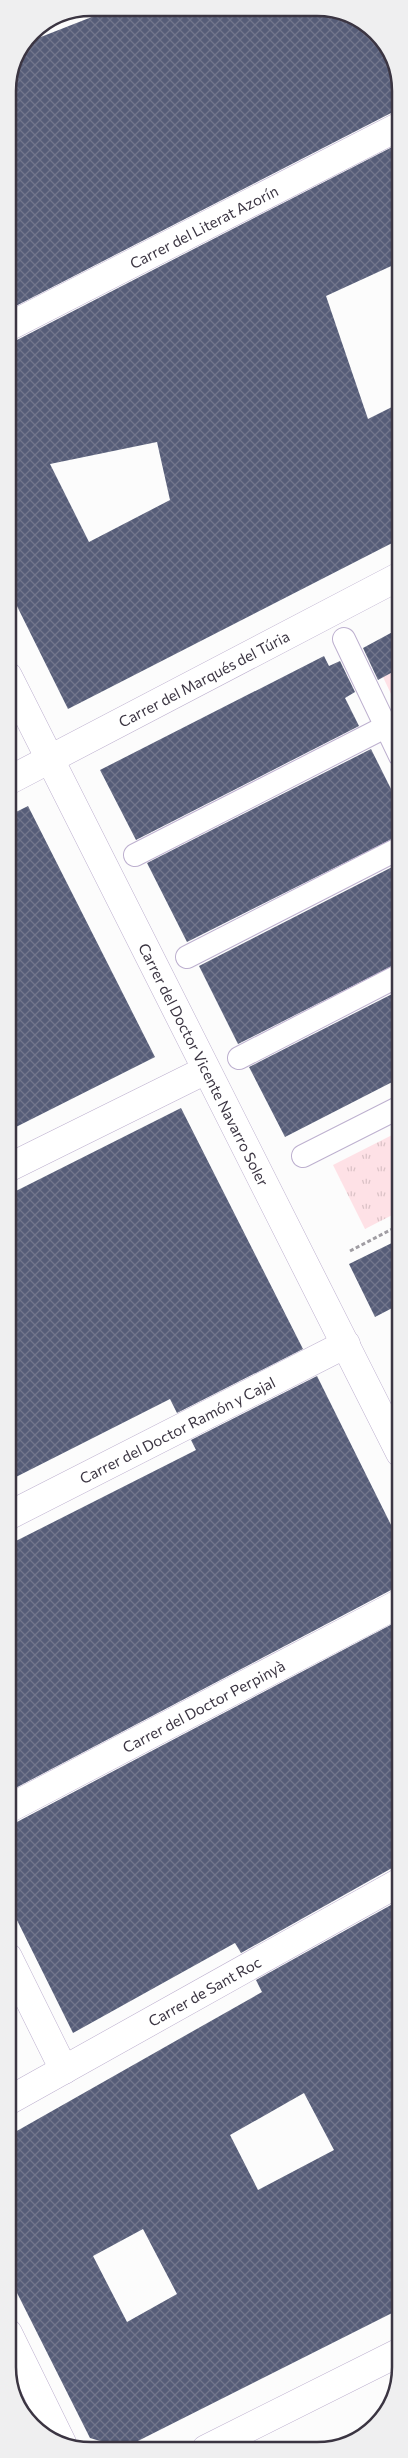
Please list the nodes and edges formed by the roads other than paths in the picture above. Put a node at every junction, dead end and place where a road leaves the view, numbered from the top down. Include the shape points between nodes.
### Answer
1 (392, 130) edge
2 (16, 323) edge
3 (392, 580) edge
4 (344, 638) dead end
5 (16, 692) edge
6 (387, 726) junction
7 (392, 738) edge
8 (49, 760) junction
9 (16, 777) edge
10 (392, 852) edge
11 (135, 856) dead end
12 (187, 957) dead end
13 (392, 979) edge
14 (239, 1058) dead end
15 (206, 1070) junction
16 (392, 1111) edge
17 (303, 1156) dead end
18 (16, 1164) edge
19 (346, 1344) junction
20 (392, 1437) edge
21 (16, 1512) edge
22 (392, 1607) edge
23 (16, 1805) edge
24 (392, 1886) edge
25 (16, 1973) edge
26 (64, 2070) junction
27 (16, 2097) edge
28 (16, 2349) edge
29 (392, 2356) edge
30 (57, 2433) edge
31 (220, 2442) edge

1 - 2 street, Carrer del Literat Azorín
3 - 8 street, Carrer del Marqués del Túria
4 - 6 street
5 - 8 street, Carrer del Doctor Vicente Navarro Soler
6 - 7 street
6 - 11 street
8 - 9 street, Carrer del Marqués del Túria
8 - 15 street, Carrer del Doctor Vicente Navarro Soler
10 - 12 street
13 - 14 street
15 - 18 street
15 - 19 street, Carrer del Doctor Vicente Navarro Soler
16 - 17 street
19 - 20 street, Carrer del Doctor Vicente Navarro Soler
19 - 21 street, Carrer del Doctor Ramón y Cajal
22 - 23 street, Carrer del Doctor Perpinyà
24 - 26 street, Carrer de Sant Roc
25 - 26 street
26 - 27 street, Carrer de Sant Roc
28 - 30 street
29 - 31 street

